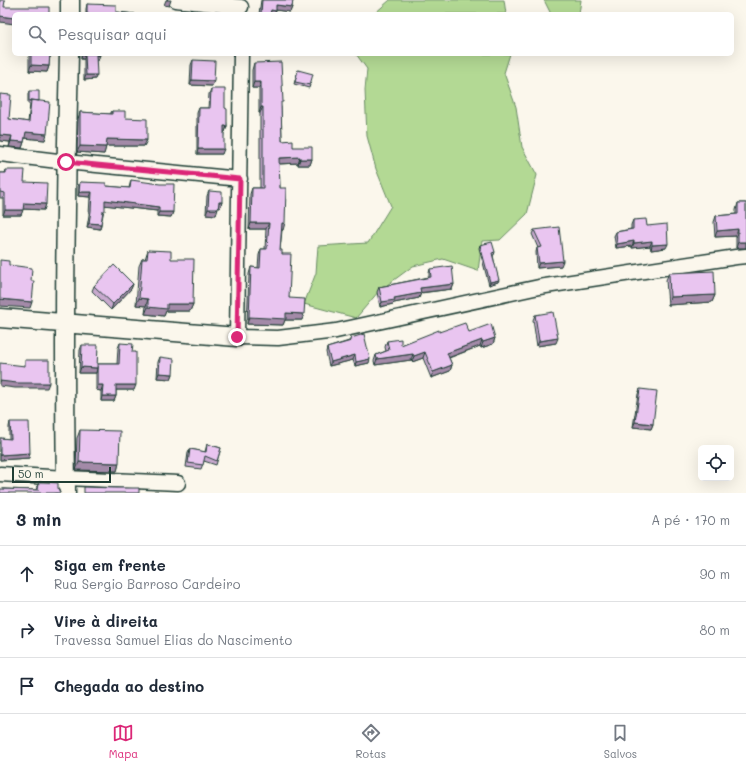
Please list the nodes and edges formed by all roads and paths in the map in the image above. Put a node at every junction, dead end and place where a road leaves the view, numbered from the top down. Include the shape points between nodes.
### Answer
1 (70, 0) edge
2 (175, 0) edge
3 (241, 7) edge
4 (70, 12) edge
5 (69, 56) edge
6 (241, 56) edge
7 (0, 154) edge
8 (66, 162) junction
9 (240, 179) junction
10 (746, 256) edge
11 (0, 318) edge
12 (64, 323) junction
13 (237, 337) junction
14 (0, 474) edge
15 (178, 483) dead end
16 (66, 486) edge

1 - 4 street
2 - 3 street
5 - 8 street
6 - 9 street
7 - 8 street
8 - 9 street
8 - 12 street
9 - 13 street
10 - 13 street via 539,287 336,331 278,338
11 - 12 street
12 - 13 street
12 - 16 street
14 - 16 street
15 - 16 street

